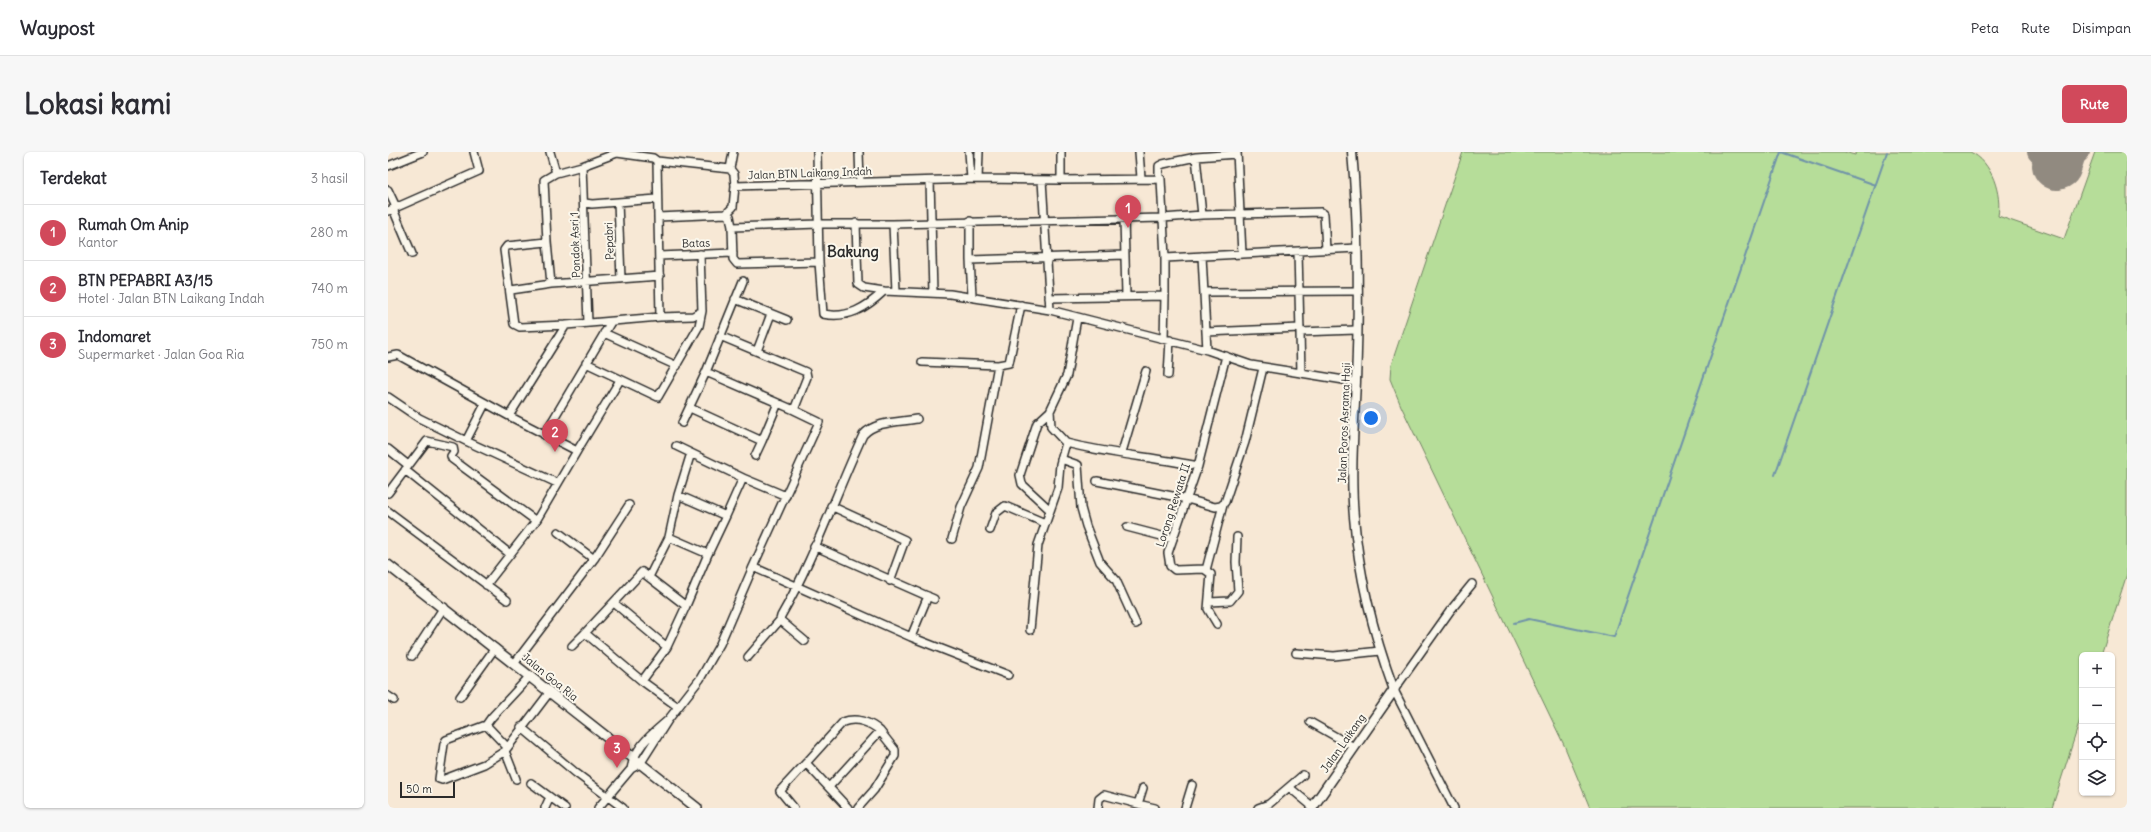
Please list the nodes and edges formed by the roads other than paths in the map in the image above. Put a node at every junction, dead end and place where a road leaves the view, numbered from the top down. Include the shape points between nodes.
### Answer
1 (423, 152) edge
2 (474, 152) edge
3 (550, 152) edge
4 (733, 152) edge
5 (817, 152) edge
6 (859, 152) edge
7 (969, 152) edge
8 (978, 152) edge
9 (1061, 152) edge
10 (1139, 152) edge
11 (1352, 152) edge
12 (630, 153) edge
13 (1237, 153) edge
14 (1196, 157) junction
15 (657, 161) junction
16 (388, 166) edge
17 (582, 166) junction
18 (730, 169) junction
19 (556, 173) junction
20 (1141, 178) junction
21 (1159, 178) junction
22 (974, 179) junction
23 (1042, 180) junction
24 (1061, 180) junction
25 (930, 181) junction
26 (860, 182) junction
27 (817, 184) junction
28 (735, 186) junction
29 (388, 190) edge
30 (657, 199) junction
31 (618, 202) junction
32 (585, 203) junction
33 (392, 209) edge
34 (726, 214) junction
35 (1239, 214) junction
36 (1202, 215) junction
37 (658, 218) junction
38 (1124, 218) junction
39 (1163, 218) junction
40 (1044, 220) junction
41 (970, 221) junction
42 (856, 223) junction
43 (931, 223) junction
44 (818, 224) junction
45 (893, 224) junction
46 (732, 227) junction
47 (547, 242) junction
48 (1357, 248) junction
49 (1326, 250) junction
50 (1298, 252) junction
51 (733, 253) junction
52 (412, 254) dead end
53 (700, 254) junction
54 (1242, 254) junction
55 (1125, 255) junction
56 (659, 256) junction
57 (1202, 256) junction
58 (1047, 258) junction
59 (1165, 258) junction
60 (970, 260) junction
61 (819, 262) junction
62 (660, 276) junction
63 (621, 279) junction
64 (588, 281) junction
65 (743, 281) dead end
66 (551, 284) junction
67 (511, 290) junction
68 (884, 291) junction
69 (896, 291) junction
70 (1299, 291) junction
71 (1358, 291) junction
72 (1204, 292) junction
73 (933, 293) junction
74 (972, 296) junction
75 (1126, 296) junction
76 (1165, 296) junction
77 (1049, 298) junction
78 (735, 299) junction
79 (1021, 305) junction
80 (1050, 310) junction
81 (702, 311) junction
82 (771, 314) junction
83 (660, 317) junction
84 (1077, 318) junction
85 (787, 320) dead end
86 (611, 322) junction
87 (588, 323) junction
88 (566, 325) junction
89 (1300, 330) junction
90 (1356, 330) junction
91 (1206, 332) junction
92 (604, 333) junction
93 (720, 336) junction
94 (1167, 340) junction
95 (1206, 350) junction
96 (756, 351) junction
97 (1226, 356) junction
98 (388, 357) edge
99 (922, 362) dead end
100 (586, 363) junction
101 (998, 365) junction
102 (677, 366) junction
103 (1263, 368) junction
104 (1146, 371) dead end
105 (706, 372) junction
106 (1301, 372) junction
107 (1168, 375) dead end
108 (620, 380) junction
109 (1356, 382) junction
110 (388, 397) edge
111 (778, 403) junction
112 (485, 404) junction
113 (690, 408) junction
114 (794, 410) junction
115 (1050, 412) junction
116 (509, 416) junction
117 (917, 419) dead end
118 (682, 424) dead end
119 (544, 435) junction
120 (466, 441) junction
121 (762, 441) junction
122 (1066, 443) junction
123 (676, 446) dead end
124 (388, 449) edge
125 (577, 451) junction
126 (1122, 452) junction
127 (691, 453) junction
128 (755, 456) dead end
129 (1061, 459) junction
130 (1198, 466) junction
131 (407, 468) junction
132 (743, 478) junction
133 (1097, 481) dead end
134 (557, 484) junction
135 (388, 493) edge
136 (678, 495) junction
137 (786, 496) junction
138 (1186, 499) junction
139 (629, 505) dead end
140 (1223, 505) junction
141 (831, 506) junction
142 (1050, 510) junction
143 (388, 511) edge
144 (726, 516) junction
145 (536, 521) junction
146 (1045, 523) junction
147 (1127, 527) dead end
148 (990, 530) dead end
149 (558, 532) dead end
150 (669, 536) junction
151 (1237, 537) dead end
152 (952, 539) dead end
153 (1173, 539) junction
154 (814, 546) junction
155 (510, 554) junction
156 (708, 554) junction
157 (594, 559) junction
158 (388, 565) edge
159 (753, 567) junction
160 (1206, 570) junction
161 (649, 577) junction
162 (890, 581) junction
163 (1472, 584) dead end
164 (486, 585) junction
165 (798, 586) junction
166 (507, 600) dead end
167 (1209, 602) junction
168 (614, 603) junction
169 (686, 606) junction
170 (444, 607) junction
171 (780, 620) junction
172 (1136, 624) dead end
173 (1217, 624) dead end
174 (1030, 630) dead end
175 (585, 634) junction
176 (911, 637) junction
177 (805, 641) dead end
178 (572, 646) dead end
179 (667, 647) junction
180 (495, 648) junction
181 (1380, 651) junction
182 (1296, 653) dead end
183 (412, 656) dead end
184 (748, 657) dead end
185 (514, 664) junction
186 (1008, 675) dead end
187 (529, 677) junction
188 (642, 681) junction
189 (1394, 690) junction
190 (549, 693) junction
191 (460, 697) dead end
192 (678, 707) junction
193 (668, 720) junction
194 (1310, 722) dead end
195 (486, 725) junction
196 (521, 727) junction
197 (880, 731) junction
198 (1354, 748) junction
199 (506, 749) junction
200 (633, 758) junction
201 (806, 762) junction
202 (640, 764) junction
203 (631, 769) junction
204 (1303, 775) dead end
205 (516, 779) dead end
206 (531, 783) dead end
207 (1192, 785) dead end
208 (829, 787) junction
209 (1289, 787) junction
210 (1143, 788) dead end
211 (608, 796) junction
212 (550, 797) junction
213 (1138, 804) junction
214 (694, 807) edge
215 (1312, 807) edge
216 (545, 808) edge
217 (566, 808) edge
218 (598, 808) edge
219 (623, 808) edge
220 (794, 808) edge
221 (848, 808) edge
222 (858, 808) edge
223 (1098, 808) edge
224 (1155, 808) edge
225 (1185, 808) edge
226 (1258, 808) edge
227 (1454, 808) edge

1 - 16 street
2 - 33 street via 479,171
3 - 19 street
4 - 18 street
5 - 27 street
6 - 26 street
7 - 22 street
8 - 22 street
9 - 24 street
10 - 20 street
11 - 48 street, Jalan Poros Asrama Haji
12 - 15 street
12 - 17 street via 612,154
13 - 14 street
13 - 35 street
14 - 21 street via 1159,166
14 - 36 street
15 - 18 street
15 - 30 street
17 - 19 street
17 - 32 street, Pondok Asri 1
18 - 28 street via 734,174
19 - 47 street via 544,180
20 - 21 street, Jalan BTN Laikang Indah
20 - 24 street, Jalan BTN Laikang Indah
21 - 39 street
22 - 23 street, Jalan BTN Laikang Indah
22 - 25 street, Jalan BTN Laikang Indah
23 - 24 street, Jalan BTN Laikang Indah
23 - 40 street
25 - 26 street, Jalan BTN Laikang Indah
25 - 43 street
26 - 27 street, Jalan BTN Laikang Indah
27 - 28 street, Jalan BTN Laikang Indah
27 - 44 street
28 - 34 street, Jalan BTN Laikang Indah via 733,207
29 - 33 street
30 - 31 street
30 - 37 street
31 - 32 street
31 - 63 street, Pepabri
32 - 64 street, Pondok Asri 1
33 - 52 street
34 - 37 street
34 - 46 street via 730,216
35 - 36 street
35 - 49 street via 1323,212
35 - 54 street
36 - 39 street
37 - 56 street
38 - 39 street
38 - 40 street
38 - 55 street
39 - 59 street
40 - 41 street
40 - 58 street
41 - 43 street
41 - 60 street
42 - 44 street
42 - 45 street
42 - 68 street via 858,284 864,288
43 - 45 street
43 - 73 street
44 - 46 street
44 - 61 street
45 - 69 street
46 - 51 street
47 - 66 street
47 - 67 street via 505,247
48 - 49 street
48 - 71 street, Jalan Poros Asrama Haji
49 - 50 street
50 - 54 street
50 - 70 street
51 - 53 street, Batas
51 - 61 street via 733,259 739,265
53 - 56 street, Batas
53 - 81 street
54 - 57 street
55 - 58 street
55 - 75 street
56 - 62 street
57 - 59 street
57 - 72 street
58 - 60 street
58 - 77 street
59 - 76 street
60 - 74 street
61 - 68 street via 823,314 850,314 872,302
62 - 63 street
62 - 83 street
63 - 64 street
64 - 66 street
64 - 87 street, Pondok Asri 1
65 - 78 street
66 - 67 street
67 - 88 street via 514,324
68 - 69 street
69 - 73 street
70 - 71 street
70 - 72 street
70 - 89 street
71 - 90 street, Jalan Poros Asrama Haji
72 - 91 street
73 - 74 street
74 - 79 street
75 - 76 street
75 - 77 street
76 - 94 street
77 - 80 street
78 - 82 street
78 - 93 street
79 - 80 street
79 - 101 street via 1010,361
80 - 84 street
81 - 83 street via 693,316
81 - 102 street via 699,326
82 - 85 street
82 - 96 street
83 - 86 street
84 - 94 street
84 - 115 street via 1067,375
86 - 87 street
86 - 92 street
87 - 88 street
88 - 116 street
89 - 90 street
89 - 91 street
89 - 106 street
90 - 109 street, Jalan Poros Asrama Haji
91 - 95 street
92 - 100 street
92 - 102 street
93 - 96 street
93 - 105 street
94 - 95 street
94 - 107 street
95 - 97 street
96 - 114 street via 806,372 807,377
97 - 103 street
97 - 130 street, Lorong Rewata II
98 - 112 street via 398,355
99 - 101 street
100 - 108 street
100 - 119 street
101 - 152 street via 979,468 961,507
102 - 108 street via 658,398
103 - 106 street
103 - 140 street via 1245,442
104 - 126 street
105 - 111 street
105 - 113 street
106 - 109 street
108 - 125 street
109 - 181 street, Jalan Poros Asrama Haji via 1352,442 1354,517 1364,594
110 - 120 street via 419,418
111 - 114 street
111 - 121 street
112 - 116 street
112 - 120 street
113 - 118 street
113 - 121 street
114 - 137 street via 819,422
115 - 122 street via 1051,427
115 - 142 street via 1037,423 1020,474 1022,484
116 - 119 street
117 - 141 street via 878,425 865,433
119 - 125 street
120 - 134 street
121 - 128 street
122 - 126 street
122 - 129 street
123 - 127 street
124 - 131 street
125 - 134 street
126 - 130 street
127 - 132 street
127 - 136 street
129 - 142 street via 1058,488
129 - 172 street via 1078,465 1081,508 1086,526 1100,562 1116,580
130 - 138 street, Lorong Rewata II
131 - 135 street
131 - 145 street via 429,440 453,447 452,459
131 - 155 street
132 - 137 street
132 - 144 street
133 - 138 street
134 - 145 street
136 - 144 street
136 - 150 street
137 - 159 street
138 - 140 street via 1215,507
138 - 153 street, Lorong Rewata II
139 - 157 street
140 - 160 street
141 - 154 street
141 - 162 street via 905,540
142 - 146 street
143 - 164 street
144 - 156 street
145 - 155 street
146 - 148 street via 1005,506 996,513
146 - 174 street via 1038,546
147 - 153 street
149 - 157 street
150 - 156 street
150 - 161 street
151 - 167 street via 1238,591 1230,601
153 - 160 street, Lorong Rewata II via 1168,553 1172,569
154 - 162 street
154 - 165 street
155 - 164 street
156 - 169 street
157 - 185 street
158 - 170 main road, Jalan Goa Ria
159 - 165 street
159 - 192 street via 710,665
160 - 167 street via 1212,577
161 - 168 street via 640,574
161 - 169 street
162 - 176 street via 931,598
163 - 189 street
164 - 166 street
165 - 171 street
165 - 176 street
167 - 173 street via 1209,612
168 - 175 street
168 - 179 street
169 - 179 street
170 - 180 main road, Jalan Goa Ria
170 - 183 street
171 - 177 street
171 - 184 street
175 - 178 street
175 - 188 street
176 - 186 street
179 - 188 street
180 - 185 main road, Jalan Goa Ria
180 - 191 street
181 - 182 street via 1334,656
181 - 189 street, Jalan Poros Asrama Haji
185 - 187 main road, Jalan Goa Ria
187 - 190 main road, Jalan Goa Ria
187 - 195 street
188 - 192 street
189 - 198 main road, Jalan Laikang
189 - 227 street
190 - 196 street
190 - 200 main road, Jalan Goa Ria
192 - 193 street
193 - 200 street via 645,739
193 - 202 street
194 - 198 street
195 - 199 street
195 - 199 street via 445,742 439,779 471,769
196 - 199 street
196 - 211 street
197 - 201 street via 870,723 845,721
197 - 208 street
197 - 222 street via 895,750 895,756 874,790
198 - 215 main road, Jalan Laikang
199 - 205 street
200 - 202 main road, Jalan Goa Ria
200 - 203 street
201 - 208 street
201 - 220 street via 780,791
202 - 203 street
202 - 214 main road, Jalan Goa Ria
203 - 211 street
204 - 209 street
206 - 212 street
207 - 225 street
208 - 221 street
209 - 215 street
209 - 226 street via 1269,804
210 - 213 street
211 - 218 street
211 - 219 street
212 - 216 street
212 - 217 street
213 - 223 street via 1104,795 1099,799
213 - 224 street

